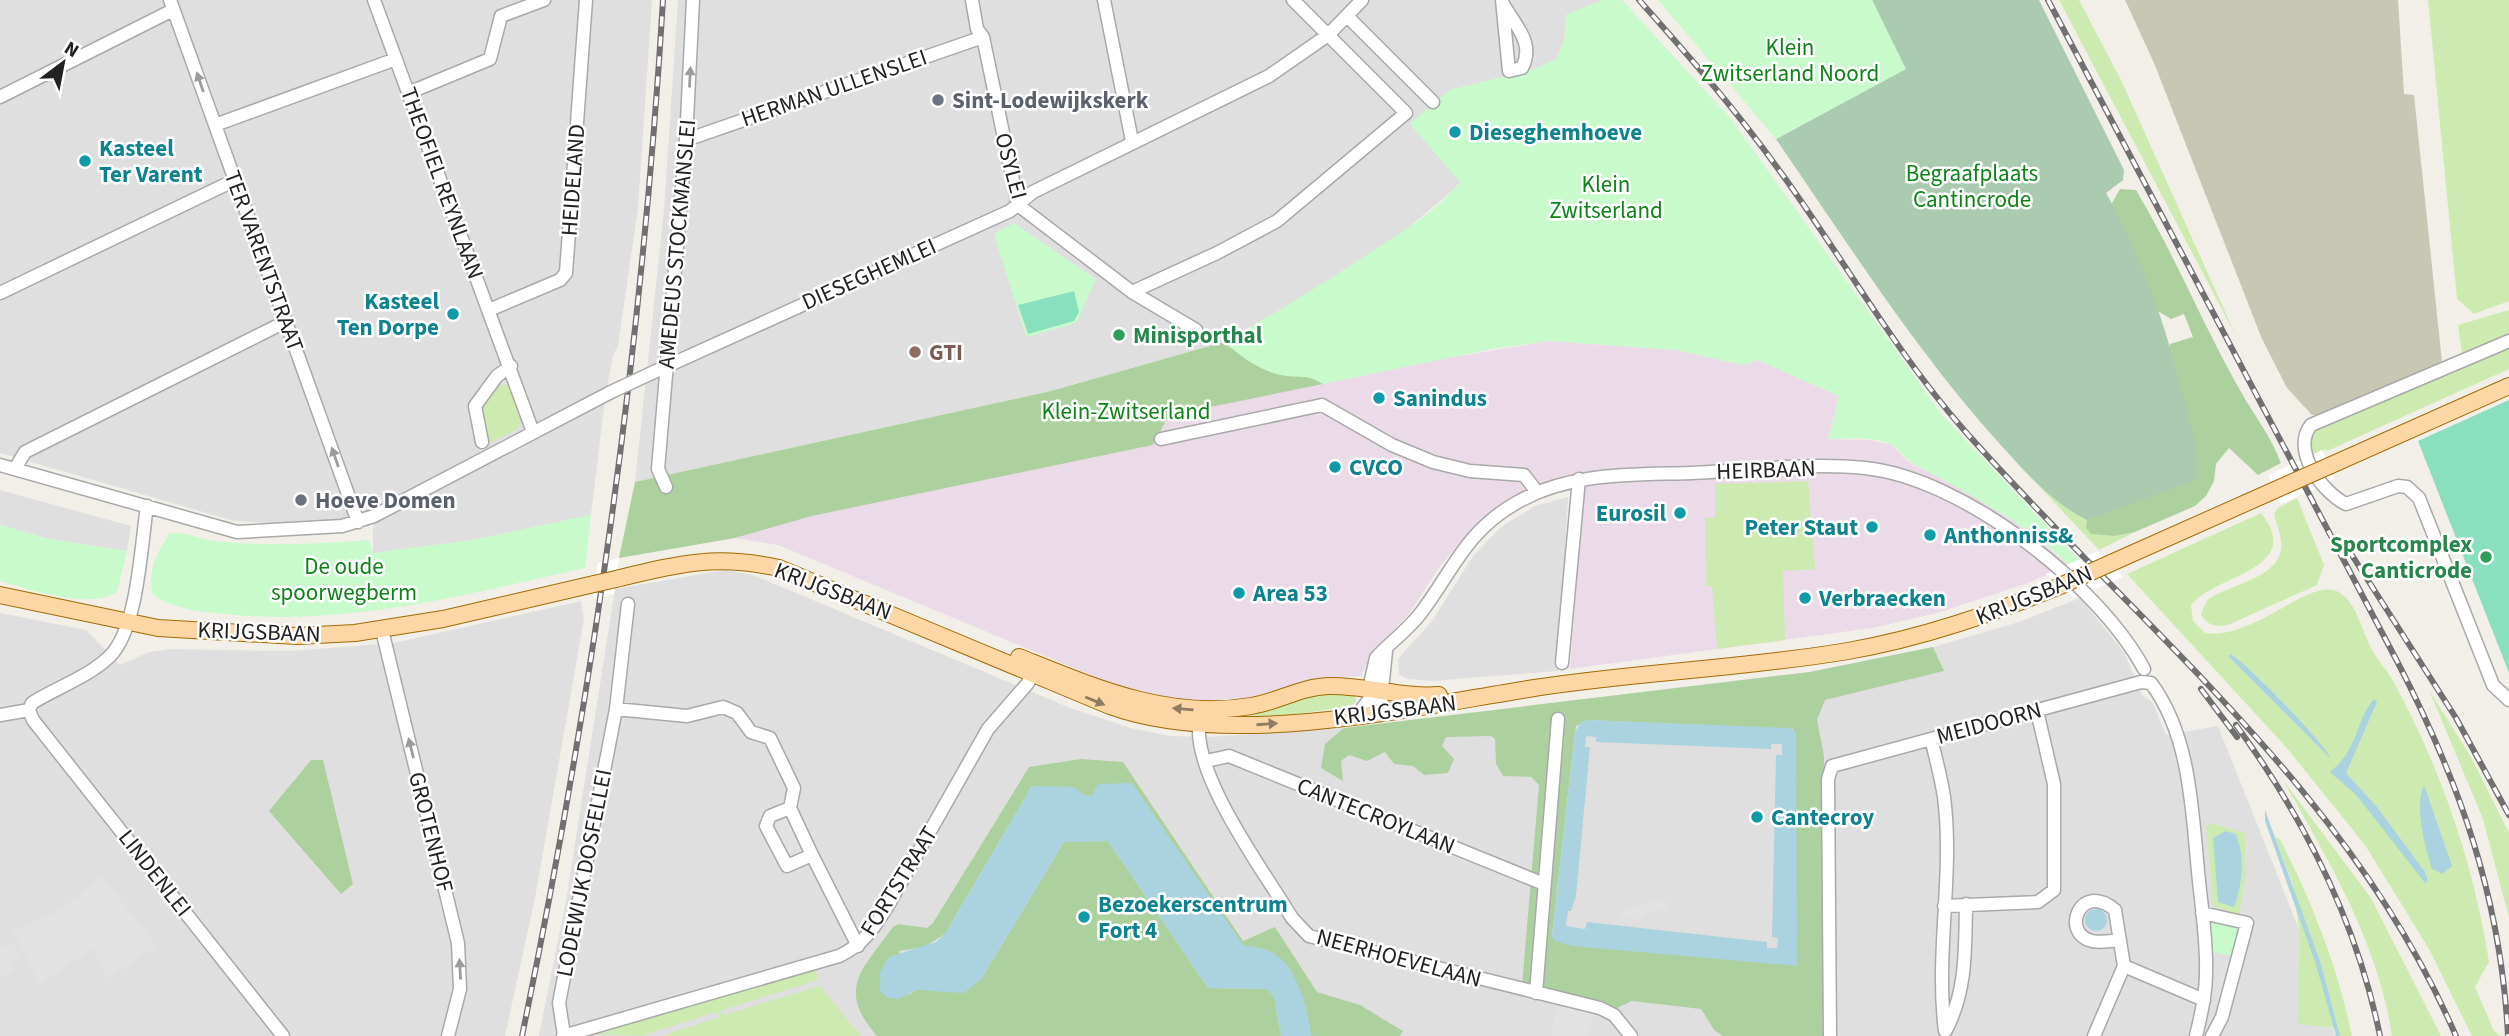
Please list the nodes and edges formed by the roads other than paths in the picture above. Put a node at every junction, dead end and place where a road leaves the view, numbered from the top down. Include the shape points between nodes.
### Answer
1 (374, 0) edge
2 (544, 0) edge
3 (586, 0) edge
4 (693, 0) edge
5 (971, 0) edge
6 (1104, 0) edge
7 (1293, 0) edge
8 (1362, 0) edge
9 (171, 5) edge
10 (1348, 17) junction
11 (1328, 35) junction
12 (982, 37) junction
13 (396, 59) junction
14 (408, 93) junction
15 (0, 97) edge
16 (1433, 102) dead end
17 (215, 125) junction
18 (686, 140) junction
19 (1132, 141) junction
20 (235, 180) junction
21 (1018, 205) junction
22 (1132, 292) junction
23 (0, 293) edge
24 (489, 310) junction
25 (285, 321) junction
26 (1196, 330) dead end
27 (2509, 341) edge
28 (667, 365) junction
29 (510, 366) junction
30 (2509, 386) edge
31 (533, 432) junction
32 (1161, 439) dead end
33 (482, 442) dead end
34 (0, 465) edge
35 (15, 469) junction
36 (1579, 479) junction
37 (666, 487) dead end
38 (1537, 492) junction
39 (147, 506) junction
40 (358, 522) junction
41 (595, 579) junction
42 (0, 595) edge
43 (628, 604) dead end
44 (128, 619) junction
45 (382, 630) junction
46 (1562, 663) dead end
47 (1034, 669) junction
48 (2146, 678) junction
49 (1375, 689) junction
50 (1525, 690) junction
51 (2509, 700) edge
52 (29, 709) junction
53 (616, 709) junction
54 (1386, 711) junction
55 (2036, 711) junction
56 (1358, 714) junction
57 (0, 715) edge
58 (1558, 719) dead end
59 (1199, 725) junction
60 (1931, 738) junction
61 (1206, 761) junction
62 (790, 808) junction
63 (812, 855) junction
64 (1544, 884) junction
65 (1966, 904) junction
66 (1944, 906) junction
67 (2202, 913) junction
68 (2120, 940) dead end
69 (858, 946) junction
70 (2124, 966) junction
71 (1536, 993) junction
72 (2204, 1000) junction
73 (1943, 1033) edge
74 (563, 1035) edge
75 (284, 1036) edge
76 (448, 1036) edge
77 (1631, 1036) edge
78 (1830, 1036) edge
79 (2094, 1036) edge
80 (2196, 1036) edge
81 (2212, 1036) edge

1 - 13 street, THEOFIEL REYNLAAN
2 - 14 street via 501,16 490,59
3 - 24 street, HEIDELAND via 566,273 560,280
18 -> 4 street, AMEDEUS STOCKMANSLEI
5 - 12 street, OSYLEI
6 - 19 street
7 - 11 street
8 - 10 street, DIESEGHEMLEI
9 - 15 street
17 -> 9 street, TER VARENTSTRAAT
10 - 11 street, DIESEGHEMLEI
10 - 16 street
11 - 19 street, DIESEGHEMLEI via 1269,76
11 - 22 street via 1406,113 1277,221
12 - 18 street, HERMAN ULLENSLEI
12 - 21 street, OSYLEI
13 - 14 street, THEOFIEL REYNLAAN
13 - 17 street
14 - 24 street, THEOFIEL REYNLAAN
17 - 20 street, TER VARENTSTRAAT
18 - 28 street, AMEDEUS STOCKMANSLEI
19 - 21 street, DIESEGHEMLEI via 1032,192
20 - 23 street
20 - 25 street, TER VARENTSTRAAT
21 - 22 street, OSYLEI
21 - 28 street, DIESEGHEMLEI
22 - 26 street, OSYLEI
24 - 29 street, THEOFIEL REYNLAAN
25 - 35 street via 25,452
40 -> 25 street, TER VARENTSTRAAT
27 - 51 street via 2311,425 2305,435 2306,454 2335,499 2351,503 2398,486 2407,487 2419,498 2493,685
28 - 31 street, DIESEGHEMLEI, bridge
28 - 37 street, AMEDEUS STOCKMANSLEI via 658,469
29 - 31 street, THEOFIEL REYNLAAN
29 - 33 street via 475,406
30 - 50 main road, KRIJGSBAAN, bridge via 2060,586 1956,625 1851,650
31 - 40 street, DIESEGHEMLEI
32 - 38 street via 1322,405 1415,456 1470,471 1524,475
34 - 35 street, DIESEGHEMLEI
35 - 39 street, DIESEGHEMLEI
36 - 38 street, HEIRBAAN
36 - 46 street
36 - 48 street, HEIRBAAN via 1809,468 1864,467 1892,472 1960,502 2038,551 2110,619
38 - 49 street, HEIRBAAN via 1502,511 1455,558 1421,613 1386,651 1383,681
39 - 40 street, DIESEGHEMLEI via 237,532
39 - 44 street
41 - 44 main road, KRIJGSBAAN via 356,623 261,625
41 - 45 main road, KRIJGSBAAN via 443,619
41 - 47 main road, KRIJGSBAAN via 714,551 767,556
42 - 44 main road, KRIJGSBAAN
43 - 53 street, LODEWIJK DOSFELLEI
44 - 45 main road, KRIJGSBAAN via 158,628 268,636
44 - 52 street via 112,654 32,702
76 -> 45 street, GROTENHOF via 460,989 458,943
49 -> 47 main road, KRIJGSBAAN via 1313,687 1251,706 1185,709
47 -> 59 main road, KRIJGSBAAN via 1132,715
47 - 69 street, FORTSTRAAT via 1028,683 988,729 887,907
48 - 55 street, MEIDOORN
48 - 67 street, HEIRBAAN via 2169,716 2186,773
49 - 50 main road, KRIJGSBAAN via 1418,696
49 - 54 street
49 - 56 street, HEIRBAAN
50 - 54 main road, KRIJGSBAAN
52 - 57 street
52 - 75 street, LINDENLEI via 33,720
53 - 62 street via 687,716 718,706 732,710 751,732 770,738 794,788
53 - 74 street, LODEWIJK DOSFELLEI via 559,1003
54 - 56 main road, KRIJGSBAAN
55 - 60 street, MEIDOORN
55 - 65 street via 2054,785 2054,890 2038,902
59 -> 56 main road, KRIJGSBAAN
58 - 64 street
59 - 61 street, NEERHOEVELAAN via 1198,745
60 - 66 street via 1944,798
60 - 78 street, MEIDOORN via 1832,766 1828,779
61 - 64 street, CANTECROYLAAN via 1229,756
61 - 71 street, NEERHOEVELAAN via 1212,785 1292,918 1309,936
62 - 63 street
62 - 63 street via 770,816 766,826 787,866
63 - 69 street
64 - 71 street
65 - 66 street
65 - 73 street via 1963,984 1958,1007
66 - 73 street
67 - 72 street, HEIRBAAN
67 - 81 street via 2248,923 2222,1017
68 - 70 street
69 - 74 street, FORTSTRAAT via 839,956
70 - 72 street
70 - 79 street
71 - 77 street, NEERHOEVELAAN via 1607,1011
72 - 80 street, HEIRBAAN

